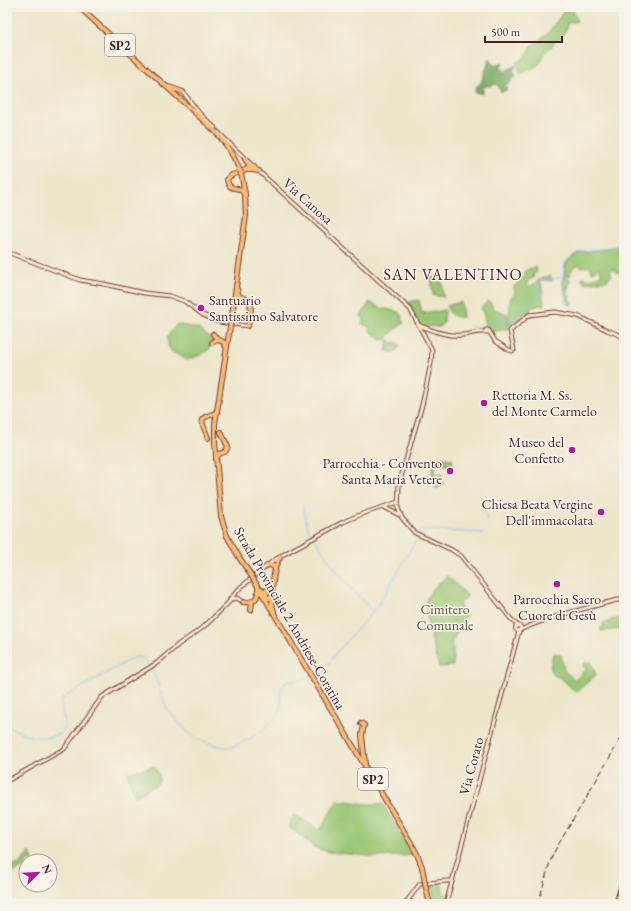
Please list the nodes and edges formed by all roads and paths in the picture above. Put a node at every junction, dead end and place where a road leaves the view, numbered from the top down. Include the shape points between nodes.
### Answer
1 (79, 7) edge
2 (161, 82) junction
3 (183, 92) junction
4 (185, 103) junction
5 (245, 159) joint
6 (250, 169) junction
7 (259, 171) joint
8 (241, 174) junction
9 (236, 188) junction
10 (246, 198) junction
11 (7, 252) edge
12 (236, 287) junction
13 (245, 299) junction
14 (233, 307) junction
15 (418, 325) junction
16 (248, 326) joint
17 (229, 334) junction
18 (624, 337) edge
19 (217, 339) junction
20 (212, 343) dead end
21 (227, 350) junction
22 (217, 410) junction
23 (210, 416) junction
24 (215, 424) junction
25 (222, 433) dead end
26 (207, 435) dead end
27 (215, 446) junction
28 (221, 453) junction
29 (216, 461) junction
30 (397, 502) junction
31 (384, 507) junction
32 (399, 515) junction
33 (419, 535) junction
34 (281, 556) joint
35 (268, 565) joint
36 (275, 566) junction
37 (273, 585) junction
38 (257, 586) junction
39 (239, 589) junction
40 (269, 590) junction
41 (234, 594) junction
42 (272, 596) junction
43 (624, 599) edge
44 (246, 601) junction
45 (225, 605) junction
46 (269, 606) junction
47 (250, 610) dead end
48 (279, 624) junction
49 (518, 629) junction
50 (362, 725) dead end
51 (364, 753) junction
52 (358, 754) junction
53 (367, 770) junction
54 (7, 781) edge
55 (624, 878) edge
56 (449, 880) junction
57 (427, 890) junction
58 (411, 895) junction
59 (413, 903) edge
60 (429, 904) edge
61 (434, 904) edge
62 (446, 904) edge
63 (616, 904) edge

1 - 2 main road, Strada Provinciale 2 Andriese-Coratina / SP2
2 - 3 main road
2 - 4 main road, Strada Provinciale 2 Andriese-Coratina / SP2
3 - 4 main road via 179,92 178,95
3 - 5 main road via 199,113
4 - 8 main road, Strada Provinciale 2 Andriese-Coratina / SP2 via 214,130 230,150
5 - 6 main road
6 - 7 main road
6 - 9 main road via 228,178 229,186
7 - 15 main road, Via Canosa via 410,309
8 - 9 main road via 240,185
8 - 10 main road, Strada Provinciale 2 Andriese-Coratina / SP2
9 - 10 main road via 241,190
10 - 12 main road, Strada Provinciale 2 Andriese-Coratina / SP2
11 - 16 main road via 80,280 170,296 184,301 216,321
12 - 13 main road via 240,297
12 - 14 main road, Strada Provinciale 2 Andriese-Coratina / SP2
13 - 14 main road via 237,300
13 - 16 main road via 250,304
14 - 17 main road, Strada Provinciale 2 Andriese-Coratina / SP2
15 - 18 main road via 437,332 463,336 487,332 495,341 513,350 511,330 529,315 557,312 578,316
15 - 30 main road, Via Canosa via 432,350 431,360 398,483
17 - 19 main road via 225,339
17 - 21 main road, Strada Provinciale 2 Andriese-Coratina / SP2
19 - 20 main road
19 - 21 main road via 225,344
21 - 22 main road, Strada Provinciale 2 Andriese-Coratina / SP2
22 - 23 main road
22 - 24 main road, Strada Provinciale 2 Andriese-Coratina / SP2
23 - 24 main road
23 - 26 main road via 202,420
24 - 27 main road, Strada Provinciale 2 Andriese-Coratina / SP2
25 - 28 main road via 228,447
27 - 28 main road
27 - 29 main road, Strada Provinciale 2 Andriese-Coratina / SP2
28 - 29 main road
29 - 38 main road, Strada Provinciale 2 Andriese-Coratina / SP2, bridge via 225,530
30 - 31 main road
30 - 32 main road
30 - 33 main road via 401,517 411,530
31 - 32 main road
31 - 34 main road via 343,522
32 - 33 main road via 411,531
33 - 49 main road via 461,556
34 - 36 main road
35 - 36 main road
35 - 39 main road
36 - 37 main road
37 - 40 main road
37 - 42 main road
38 - 40 main road via 264,591
38 - 44 main road via 258,595
38 - 46 main road, Strada Provinciale 2 Andriese-Coratina / SP2
39 - 41 main road
39 - 44 main road via 237,593
40 - 42 main road via 266,597
41 - 44 main road
41 - 45 main road
42 - 48 main road via 273,609
43 - 49 main road
44 - 45 main road via 232,599
44 - 46 main road via 262,599
44 - 47 main road
45 - 54 main road via 208,623 162,660 102,697 64,749
46 - 48 main road, Strada Provinciale 2 Andriese-Coratina / SP2
48 - 52 main road, Strada Provinciale 2 Andriese-Coratina / SP2
49 - 56 main road, Via Corato via 454,875
50 - 51 main road
51 - 52 main road via 362,756
51 - 53 main road
52 - 53 main road, Strada Provinciale 2 Andriese-Coratina / SP2
53 - 57 main road, Strada Provinciale 2 Andriese-Coratina / SP2, bridge via 414,848 422,867
55 - 63 main road
56 - 58 main road via 420,884
56 - 62 main road
57 - 60 main road, Strada Provinciale 2 Andriese-Coratina / SP2
57 - 61 main road
58 - 59 main road
58 - 59 main road via 407,901

